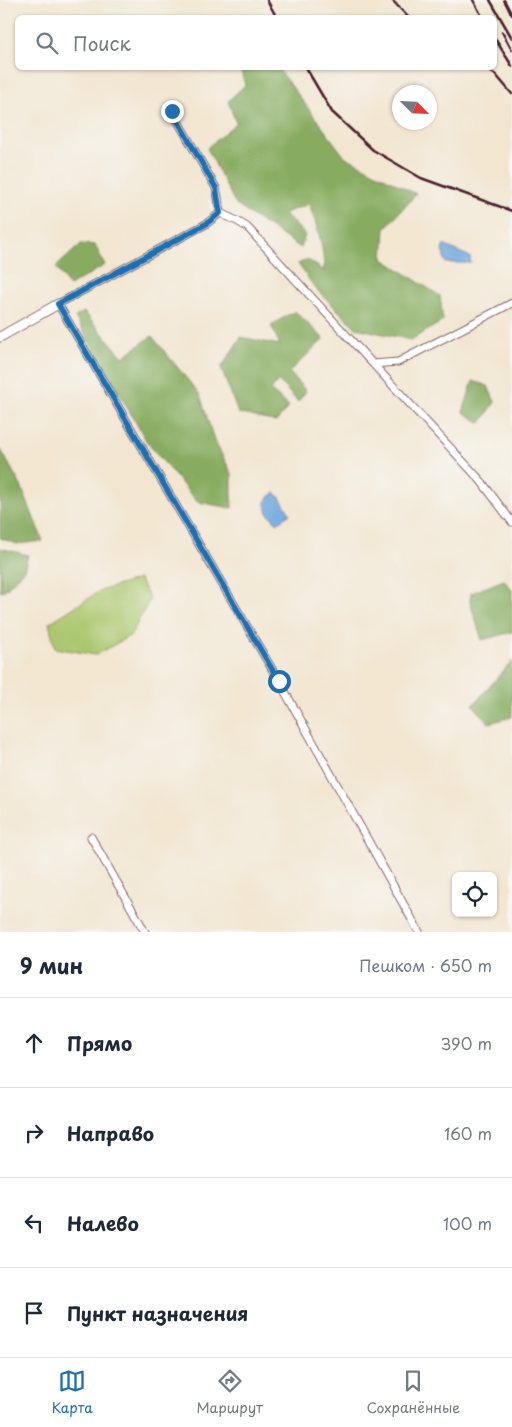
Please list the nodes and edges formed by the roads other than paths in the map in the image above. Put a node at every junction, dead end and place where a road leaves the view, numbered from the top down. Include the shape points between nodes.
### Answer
1 (172, 111) dead end
2 (220, 213) junction
3 (512, 303) edge
4 (58, 304) junction
5 (0, 337) edge
6 (373, 364) junction
7 (512, 522) edge
8 (90, 838) dead end
9 (145, 932) edge
10 (419, 932) edge

1 - 2 street via 216,188
2 - 4 street via 206,224
2 - 6 street via 247,228
3 - 6 street via 398,362
4 - 5 street
4 - 10 street via 279,681
6 - 7 street via 481,481
8 - 9 street

